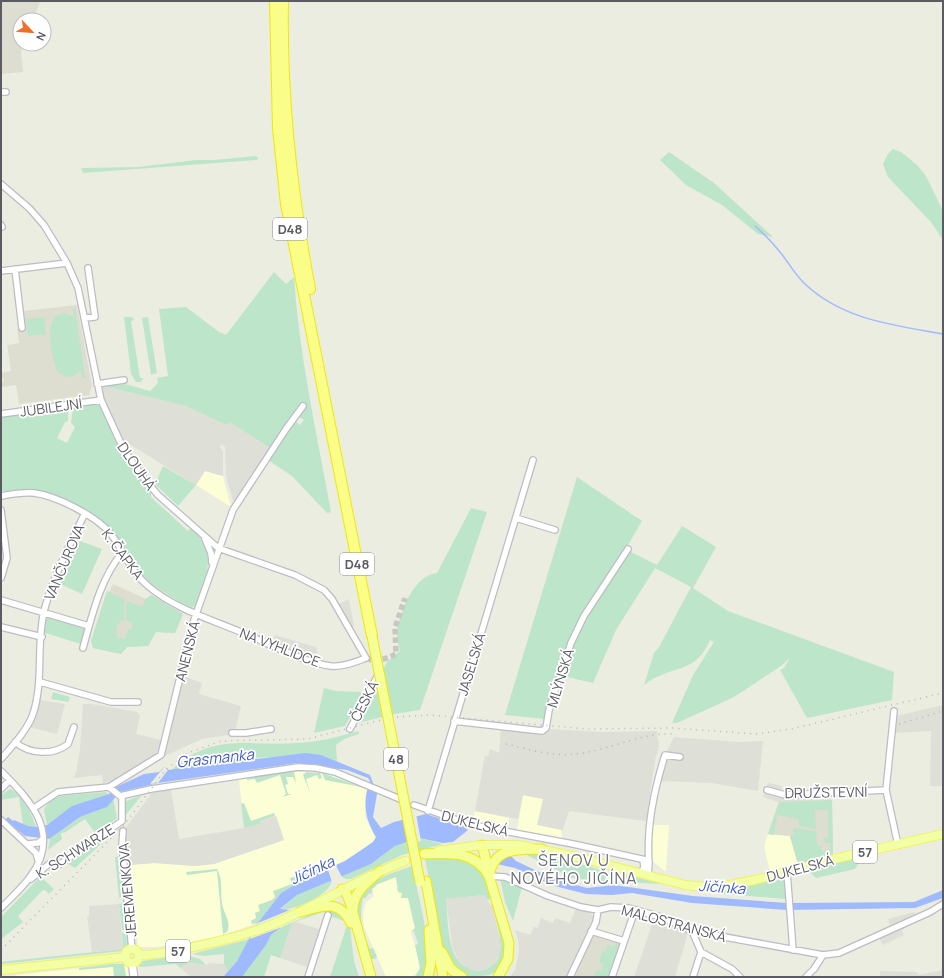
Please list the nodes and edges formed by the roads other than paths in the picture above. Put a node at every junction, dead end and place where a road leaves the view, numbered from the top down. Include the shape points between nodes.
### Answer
1 (275, 1) edge
2 (284, 1) edge
3 (1, 184) edge
4 (67, 262) junction
5 (88, 268) dead end
6 (15, 269) junction
7 (1, 271) edge
8 (84, 318) junction
9 (22, 328) dead end
10 (124, 380) dead end
11 (97, 384) junction
12 (102, 400) junction
13 (303, 406) dead end
14 (1, 414) edge
15 (533, 460) dead end
16 (1, 496) edge
17 (1, 510) edge
18 (85, 513) junction
19 (516, 518) junction
20 (554, 530) dead end
21 (200, 532) junction
22 (3, 546) edge
23 (218, 548) junction
24 (628, 549) dead end
25 (122, 553) junction
26 (211, 570) junction
27 (1, 578) edge
28 (1, 600) edge
29 (44, 613) junction
30 (196, 614) junction
31 (90, 624) junction
32 (1, 627) edge
33 (375, 636) junction
34 (42, 637) junction
35 (83, 648) dead end
36 (379, 673) dead end
37 (40, 682) junction
38 (138, 702) dead end
39 (894, 711) dead end
40 (454, 721) junction
41 (74, 726) dead end
42 (271, 729) dead end
43 (350, 729) dead end
44 (232, 733) dead end
45 (15, 742) junction
46 (680, 757) dead end
47 (1, 759) edge
48 (1, 771) edge
49 (10, 780) junction
50 (1, 789) edge
51 (767, 790) dead end
52 (886, 790) junction
53 (116, 793) junction
54 (400, 799) dead end
55 (414, 805) dead end
56 (34, 808) junction
57 (428, 810) junction
58 (1, 820) edge
59 (123, 831) dead end
60 (943, 834) edge
61 (43, 839) junction
62 (27, 844) junction
63 (481, 845) junction
64 (898, 845) junction
65 (542, 849) junction
66 (424, 854) joint
67 (646, 860) junction
68 (405, 861) dead end
69 (38, 863) junction
70 (380, 871) junction
71 (488, 872) junction
72 (787, 872) junction
73 (645, 875) junction
74 (27, 881) junction
75 (342, 889) junction
76 (943, 904) edge
77 (1, 908) edge
78 (598, 910) junction
79 (635, 910) junction
80 (300, 912) junction
81 (328, 915) dead end
82 (352, 920) junction
83 (432, 929) junction
84 (591, 931) junction
85 (692, 931) junction
86 (624, 941) junction
87 (793, 950) junction
88 (135, 952) junction
89 (701, 952) junction
90 (823, 955) junction
91 (126, 957) junction
92 (132, 963) junction
93 (46, 965) junction
94 (1, 966) edge
95 (504, 967) junction
96 (1, 970) edge
97 (134, 977) edge
98 (308, 977) edge
99 (366, 977) edge
100 (371, 977) edge
101 (428, 977) edge
102 (438, 977) edge
103 (443, 977) edge
104 (462, 977) edge
105 (490, 977) edge
106 (498, 977) edge
107 (570, 977) edge
108 (612, 977) edge
109 (694, 977) edge
110 (740, 977) edge
111 (806, 977) edge

1 - 33 highway, D48 via 278,128 286,204
2 - 33 highway, D48 via 286,122 297,218
3 - 4 street, DLOUHÁ via 44,225
4 - 6 street
4 - 8 street, DLOUHÁ via 78,288
5 - 8 street via 95,317
6 - 7 street
6 - 9 street
8 - 11 street, DLOUHÁ
10 - 11 street
11 - 12 street, DLOUHÁ
12 - 14 street, JUBILEJNÍ
12 - 21 street, DLOUHÁ via 123,448 142,476 158,495
13 - 23 street, ANENSKÁ via 233,510
15 - 19 street, JASELSKÁ
16 - 18 street, K. ČAPKA via 34,493
17 - 22 street
18 - 25 street, K. ČAPKA via 103,526
18 - 29 street, VANČUROVA
19 - 20 street
19 - 40 street, JASELSKÁ
21 - 23 street, DLOUHÁ
21 - 26 street, DLOUHÁ via 211,553
22 - 27 street via 7,558
23 - 26 street, ANENSKÁ
23 - 30 street, NA VYHLÍDCE via 295,575 324,590 332,599 366,658 346,665 324,665
24 - 40 street, MLÝNSKÁ via 584,616 571,643 549,710 546,728 542,731
25 - 30 street, K. ČAPKA via 147,585 174,604
25 - 31 street via 108,575
26 - 30 street, ANENSKÁ
28 - 29 street, VANČUROVA
29 - 31 street, VANČUROVA
29 - 34 street, VANČUROVA
30 - 53 street, ANENSKÁ via 161,755
31 - 35 street
32 - 34 street
33 - 83 highway, 48
34 - 37 street, VANČUROVA
36 - 43 street, ČESKÁ
37 - 38 street via 111,702
37 - 45 street, VANČUROVA via 32,715
39 - 52 street, DRUŽSTEVNÍ
40 - 57 street, JASELSKÁ
41 - 45 street via 68,744 53,752 20,746
42 - 44 street
45 - 47 street, VANČUROVA
46 - 67 street via 665,755 649,822
48 - 49 street
49 - 50 street
49 - 56 street
51 - 52 street, DRUŽSTEVNÍ via 785,795
52 - 64 street, DRUŽSTEVNÍ
53 - 54 street via 293,767 335,772
53 - 56 street via 58,792
53 - 74 street, K. SCHWARZE via 122,820 60,864 49,864
55 - 57 street, DUKELSKÁ
56 - 61 street
57 - 67 street, DUKELSKÁ via 485,828
58 - 62 street
59 - 88 street, JEREMENKOVA via 122,844
60 - 64 main road, DUKELSKÁ / 57
61 - 62 street via 33,845
61 - 69 street
62 - 69 street via 36,853
63 - 65 main road, 57 via 518,845
63 - 66 main road, 57
63 - 71 highway
64 - 72 main road, DUKELSKÁ / 57
65 - 71 highway via 507,851 498,857
65 - 73 main road, 57
66 - 71 highway via 462,854
67 - 73 street
68 - 70 main road, 57
69 - 74 street
70 - 75 main road, 57
70 - 82 highway via 357,894 353,904
71 - 78 street, MALOSTRANSKÁ via 582,908
71 - 95 highway via 509,943 509,954
72 - 73 main road, DUKELSKÁ / 57 via 715,888 692,886
72 - 87 street
74 - 77 street
75 - 80 main road, 57
75 - 82 highway
76 - 90 street, MALOSTRANSKÁ via 839,953
78 - 79 street, MALOSTRANSKÁ via 611,907
78 - 84 street
79 - 85 street, MALOSTRANSKÁ via 661,917
79 - 86 street
80 - 82 highway via 324,905 333,906 345,912
80 - 88 main road, 57 via 253,931 209,944 174,951
81 - 98 street
82 - 99 highway
82 - 100 highway
83 - 101 highway
83 - 102 highway, 48
83 - 103 highway, 48
83 - 104 highway via 444,958
84 - 86 street
84 - 107 street
85 - 87 street, MALOSTRANSKÁ
85 - 89 street
86 - 108 street
87 - 90 street, MALOSTRANSKÁ
88 - 91 main road via 128,952
88 - 92 main road via 138,960
89 - 109 street
89 - 110 street via 732,969
90 - 111 street
91 - 92 main road
91 - 93 main road
92 - 97 street
93 - 94 main road
93 - 96 main road
95 - 105 highway
95 - 106 highway

